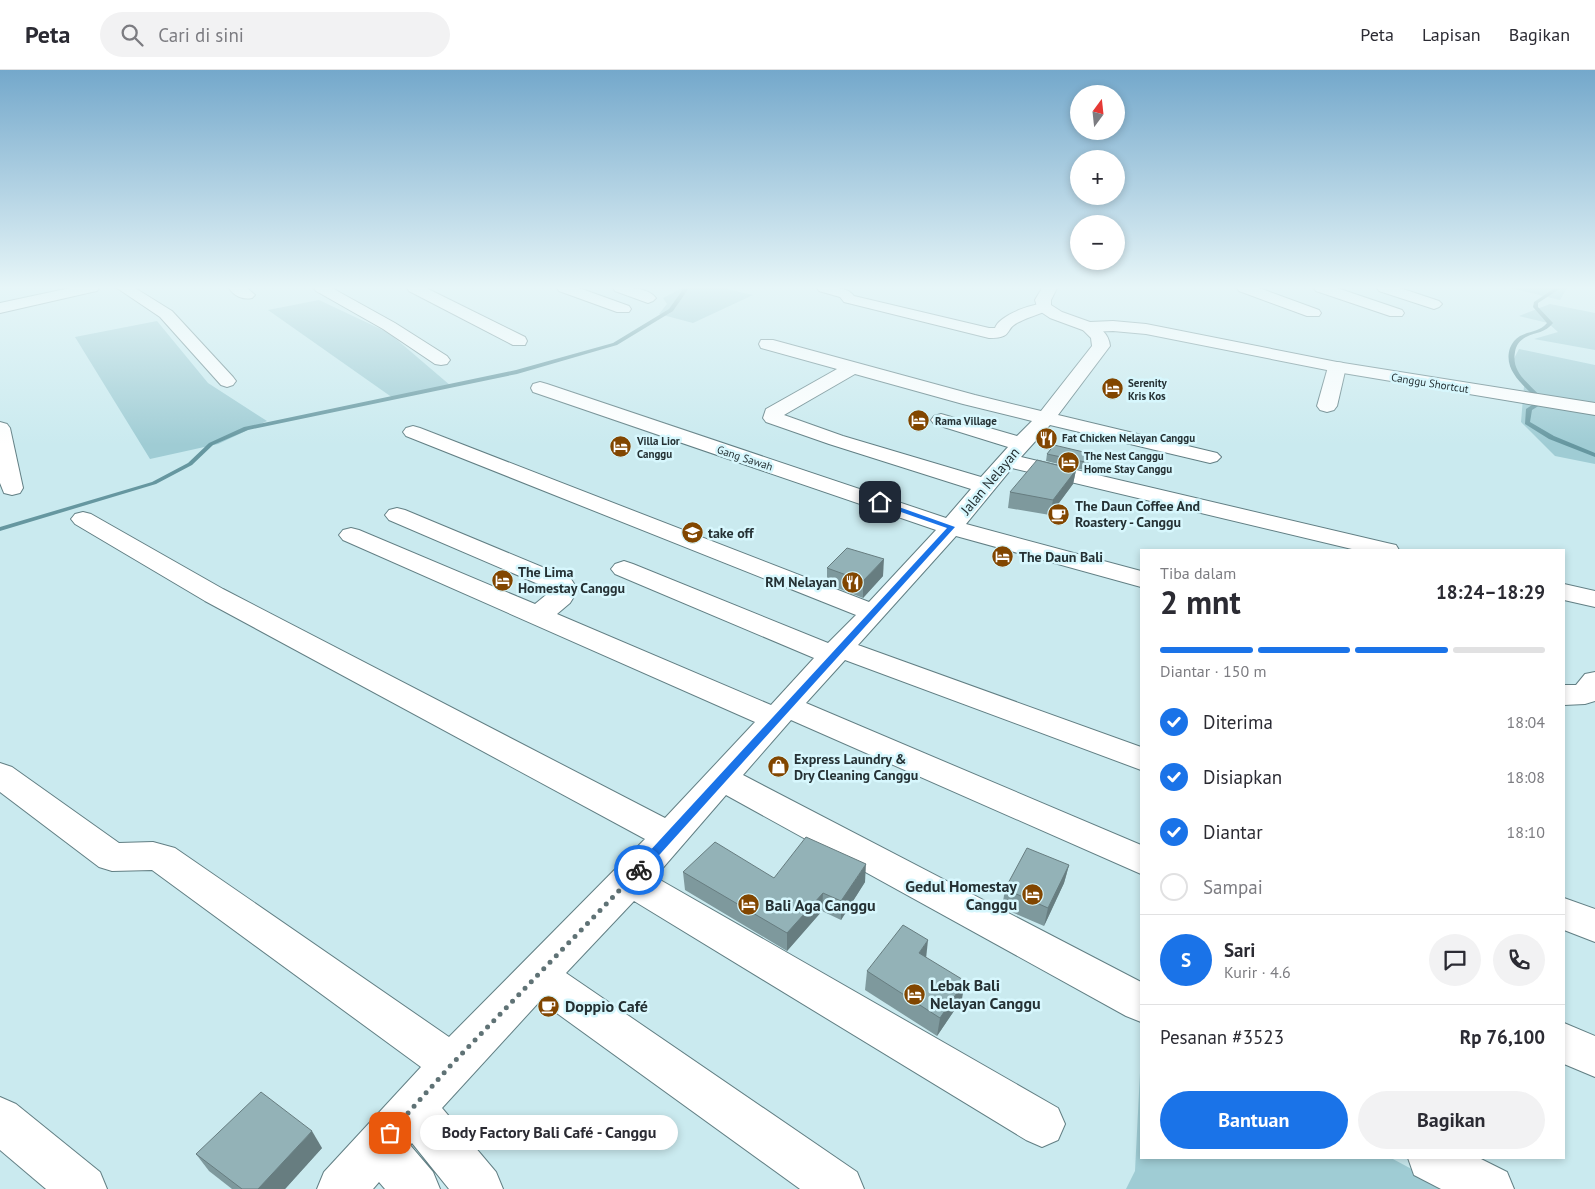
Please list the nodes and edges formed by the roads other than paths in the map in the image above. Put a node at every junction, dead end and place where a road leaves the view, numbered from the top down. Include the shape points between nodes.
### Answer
1 (190, 340) edge
2 (411, 340) edge
3 (516, 340) edge
4 (1102, 340) edge
5 (1202, 340) edge
6 (519, 342) dead end
7 (767, 344) dead end
8 (441, 360) dead end
9 (1337, 367) junction
10 (852, 368) junction
11 (227, 381) dead end
12 (540, 388) dead end
13 (1327, 406) dead end
14 (1595, 409) edge
15 (1046, 418) junction
16 (941, 420) dead end
17 (0, 428) edge
18 (413, 432) dead end
19 (1014, 452) junction
20 (1210, 457) dead end
21 (986, 486) junction
22 (12, 488) dead end
23 (397, 515) dead end
24 (83, 519) dead end
25 (951, 527) junction
26 (351, 535) dead end
27 (1382, 549) edge
28 (624, 569) dead end
29 (1140, 579) edge
30 (1565, 592) edge
31 (1594, 599) edge
32 (874, 613) junction
33 (537, 616) junction
34 (836, 652) junction
35 (1595, 681) edge
36 (1565, 695) edge
37 (782, 713) junction
38 (1140, 759) edge
39 (0, 776) edge
40 (721, 778) junction
41 (670, 836) junction
42 (1140, 860) edge
43 (630, 880) junction
44 (1565, 914) edge
45 (1595, 926) edge
46 (537, 976) junction
47 (1140, 1002) edge
48 (1565, 1043) edge
49 (1595, 1057) edge
50 (452, 1064) junction
51 (412, 1108) junction
52 (0, 1120) edge
53 (1042, 1124) dead end
54 (379, 1145) junction
55 (1434, 1159) edge
56 (82, 1189) edge
57 (340, 1189) edge
58 (416, 1189) edge
59 (479, 1189) edge
60 (840, 1189) edge
61 (1490, 1189) edge

1 - 11 street
2 - 8 street
3 - 6 street
4 - 15 street, Jalan Nelayan via 1101,346
5 - 9 street, Canggu Shortcut
7 - 10 street
9 - 13 street
9 - 14 street, Canggu Shortcut
10 - 15 street
10 - 21 street via 773,413 773,418
12 - 25 street, Gang Sawah
15 - 19 street, Jalan Nelayan
15 - 20 street
16 - 19 street
17 - 22 street
18 - 32 street
19 - 21 street, Jalan Nelayan
19 - 27 street
21 - 25 street, Jalan Nelayan
23 - 33 street via 562,584 565,590 561,597
24 - 41 street via 214,595
25 - 29 street, Gang Sawah
25 - 32 street, Jalan Nelayan
26 - 33 street
28 - 34 street
30 - 31 street
32 - 34 street, Jalan Nelayan
33 - 37 street
34 - 37 street, Jalan Nelayan
34 - 38 street
35 - 36 street via 1585,694
37 - 40 street, Jalan Nelayan
37 - 42 street
39 - 50 street via 112,857 162,858
40 - 41 street, Jalan Nelayan
40 - 47 street
41 - 43 street, Jalan Nelayan
43 - 46 street, Jalan Nelayan
43 - 53 street
44 - 45 street
46 - 50 street, Jalan Nelayan
46 - 60 street
48 - 49 street
50 - 51 street, Jalan Nelayan
51 - 54 street, Jalan Nelayan
51 - 59 street
52 - 56 street
54 - 57 street, Jalan Nelayan
54 - 58 street
55 - 61 street

